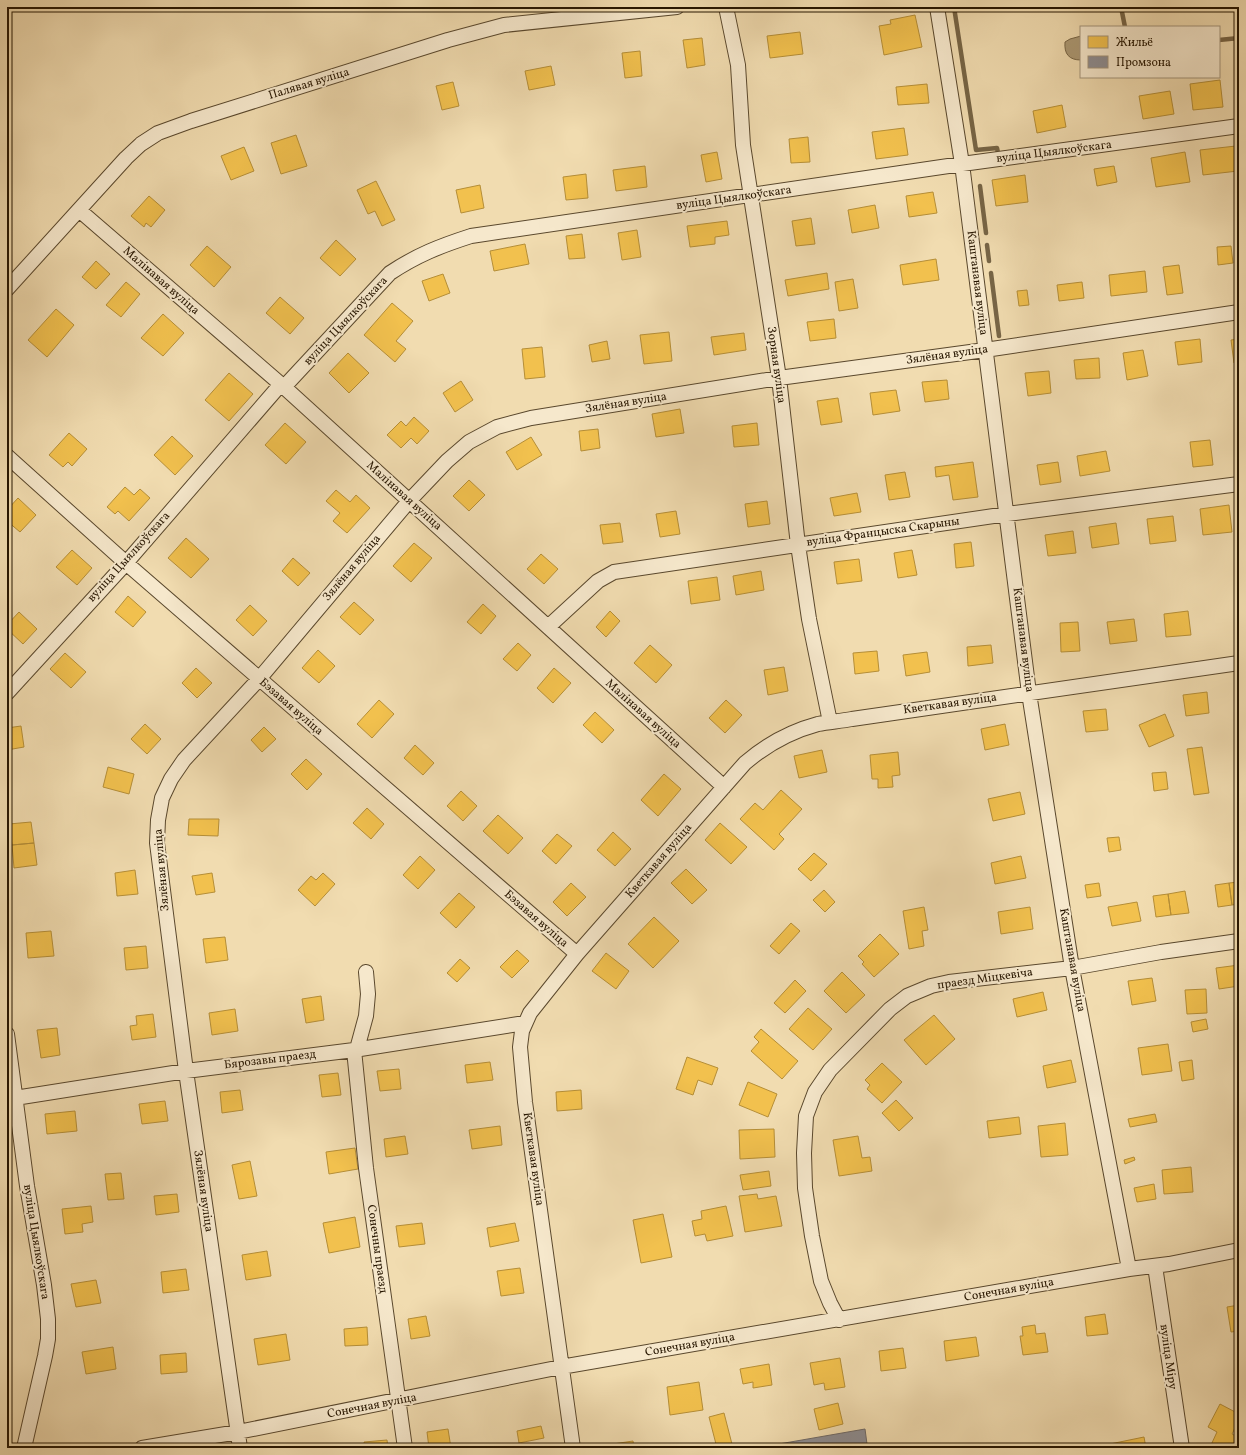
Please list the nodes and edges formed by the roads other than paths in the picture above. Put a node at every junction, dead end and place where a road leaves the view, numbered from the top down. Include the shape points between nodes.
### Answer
1 (677, 7) edge
2 (726, 7) edge
3 (937, 7) edge
4 (1239, 126) edge
5 (962, 164) junction
6 (751, 195) junction
7 (79, 210) junction
8 (7, 289) edge
9 (1239, 312) edge
10 (985, 350) junction
11 (779, 378) junction
12 (283, 385) junction
13 (7, 456) edge
14 (1239, 484) edge
15 (409, 501) junction
16 (1007, 514) junction
17 (798, 545) junction
18 (126, 563) junction
19 (548, 627) junction
20 (1239, 663) edge
21 (259, 679) junction
22 (7, 693) edge
23 (1030, 693) junction
24 (830, 722) junction
25 (724, 787) junction
26 (1239, 941) edge
27 (577, 954) junction
28 (1072, 968) junction
29 (366, 972) dead end
30 (525, 1023) junction
31 (7, 1034) edge
32 (356, 1050) junction
33 (186, 1071) junction
34 (15, 1098) junction
35 (1239, 1250) edge
36 (1155, 1266) junction
37 (1128, 1270) junction
38 (838, 1320) junction
39 (561, 1367) junction
40 (398, 1401) junction
41 (238, 1432) junction
42 (24, 1448) edge
43 (142, 1448) edge
44 (240, 1448) edge
45 (405, 1448) edge
46 (573, 1448) edge
47 (1182, 1448) edge

1 - 7 street, Палявая вуліца via 504,25 448,40 191,121 158,133 141,144
2 - 6 street, Зорная вуліца via 738,65
3 - 5 street, Каштанавая вуліца
4 - 5 street, вуліца Цыялкоўскага
5 - 6 street, вуліца Цыялкоўскага
5 - 10 street, Каштанавая вуліца
6 - 11 street, Зорная вуліца
6 - 12 street, вуліца Цыялкоўскага via 471,236 440,246 411,259 390,273
7 - 8 street, Палявая вуліца
7 - 12 street, Малінавая вуліца
9 - 10 street, Зялёная вуліца
10 - 11 street, Зялёная вуліца
10 - 16 street, Каштанавая вуліца
11 - 15 street, Зялёная вуліца via 531,418 497,427 469,442 447,460
11 - 17 street, Зорная вуліца
12 - 15 street, Малінавая вуліца
12 - 18 street, вуліца Цыялкоўскага
13 - 18 street, Бэзавая вуліца
14 - 16 street, вуліца Францыска Скарыны
15 - 19 street, Малінавая вуліца
15 - 21 street, Зялёная вуліца
16 - 17 street, вуліца Францыска Скарыны
16 - 23 street, Каштанавая вуліца
17 - 19 street, вуліца Францыска Скарыны via 614,572 598,581
17 - 24 street, Зорная вуліца via 809,619
18 - 21 street, Бэзавая вуліца
18 - 22 street, вуліца Цыялкоўскага
19 - 25 street, Малінавая вуліца
20 - 23 street, Кветкавая вуліца
21 - 27 street, Бэзавая вуліца
21 - 33 street, Зялёная вуліца via 184,760 162,798 157,843
23 - 24 street, Кветкавая вуліца
23 - 28 street, Каштанавая вуліца
24 - 25 street, Кветкавая вуліца via 790,735 758,752
25 - 27 street, Кветкавая вуліца
26 - 28 street, праезд Міцкевіча
27 - 30 street, Кветкавая вуліца via 540,999
28 - 37 street, Каштанавая вуліца
28 - 38 street, праезд Міцкевіча via 949,982 907,996 876,1022 830,1070 815,1092 806,1116 805,1188 821,1281
29 - 32 street, Сонечны праезд via 366,1016
30 - 32 street, Бярозавы праезд
30 - 39 street, Кветкавая вуліца via 520,1047
31 - 34 street, вуліца Цыялкоўскага
32 - 33 street, Бярозавы праезд
32 - 40 street, Сонечны праезд via 366,1168
33 - 34 street, Бярозавы праезд
33 - 41 street, Зялёная вуліца
34 - 42 street, вуліца Цыялкоўскага via 48,1319 45,1356
35 - 36 street, Сонечная вуліца
36 - 37 street, Сонечная вуліца
36 - 47 street, вуліца Міру
37 - 38 street, Сонечная вуліца
38 - 39 street, Сонечная вуліца
39 - 40 street, Сонечная вуліца
39 - 46 street, Кветкавая вуліца
40 - 41 street, Сонечная вуліца
40 - 45 street, Сонечны праезд
41 - 43 street, Сонечная вуліца
41 - 44 street, Зялёная вуліца

